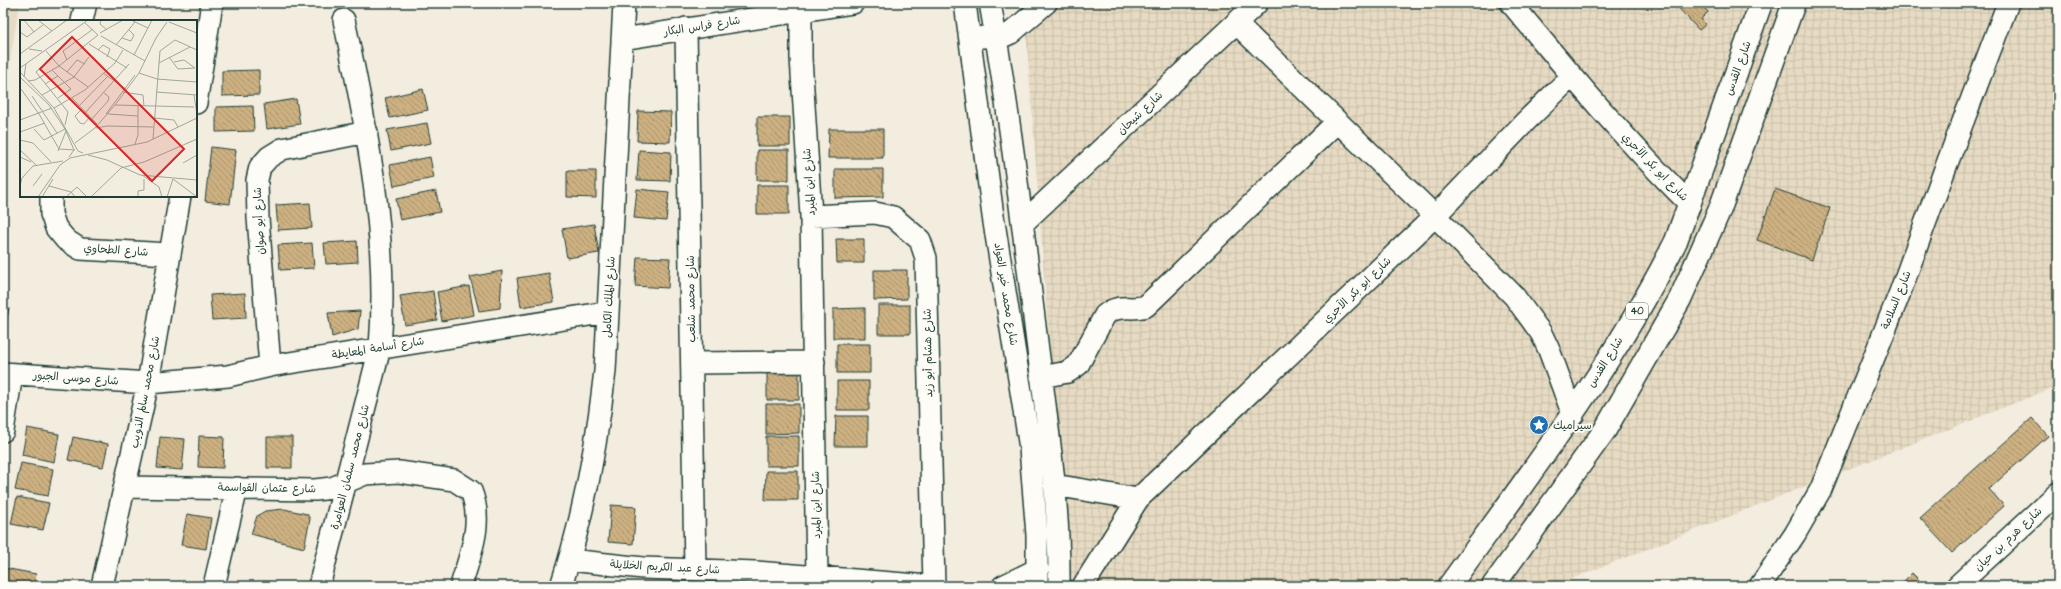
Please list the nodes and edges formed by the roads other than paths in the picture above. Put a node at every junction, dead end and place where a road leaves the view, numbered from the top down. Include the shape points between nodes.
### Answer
1 (86, 3) edge
2 (212, 3) edge
3 (624, 3) edge
4 (853, 3) edge
5 (965, 3) edge
6 (990, 3) edge
7 (1046, 3) edge
8 (1258, 3) edge
9 (1510, 3) edge
10 (1761, 3) edge
11 (1794, 3) edge
12 (2008, 3) edge
13 (801, 7) edge
14 (82, 20) edge
15 (344, 20) dead end
16 (1236, 23) junction
17 (686, 28) junction
18 (969, 37) junction
19 (996, 37) junction
20 (622, 39) junction
21 (1572, 76) junction
22 (197, 97) edge
23 (1337, 122) junction
24 (367, 132) junction
25 (51, 197) edge
26 (180, 197) edge
27 (1690, 204) junction
28 (811, 216) junction
29 (1435, 216) junction
30 (1023, 223) junction
31 (169, 254) junction
32 (608, 312) junction
33 (380, 348) junction
34 (814, 362) junction
35 (692, 363) junction
36 (270, 366) junction
37 (8, 373) edge
38 (1041, 378) junction
39 (148, 383) junction
40 (1572, 415) junction
41 (3, 431) edge
42 (347, 481) junction
43 (1054, 485) junction
44 (126, 487) junction
45 (237, 488) junction
46 (2058, 493) edge
47 (1138, 499) junction
48 (570, 560) junction
49 (695, 569) junction
50 (817, 577) junction
51 (1038, 578) edge
52 (756, 579) edge
53 (906, 585) edge
54 (102, 586) edge
55 (214, 586) edge
56 (319, 586) edge
57 (460, 586) edge
58 (561, 586) edge
59 (929, 586) edge
60 (934, 586) edge
61 (1003, 586) edge
62 (1059, 586) edge
63 (1084, 586) edge
64 (1449, 586) edge
65 (1493, 586) edge
66 (1760, 586) edge
67 (1957, 586) edge

1 - 14 street
2 - 22 street
3 - 20 street, شارع الملك الكامل
4 - 13 street, شارع فراس البكار
5 - 18 street, شارع محمد خير العواد
6 - 19 street
7 - 19 street via 1012,33
8 - 16 street, شارع شيحان
9 - 21 street, شارع ابو بكر الآجري
10 - 27 highway, شارع القدس / 40
11 - 65 highway via 1720,209 1680,299 1605,430
12 - 66 street, شارع السلامة via 1900,295 1824,483 1795,534
13 - 17 street, شارع فراس البكار
13 - 28 street, شارع ابن المبرد via 801,58
15 - 24 street
16 - 23 street
16 - 30 street, شارع شيحان
17 - 20 street, شارع فراس البكار
17 - 35 street, شارع محمد شلعب
18 - 19 street
18 - 51 street, شارع محمد خير العواد via 1002,280 1030,448
19 - 30 street
20 - 32 street, شارع الملك الكامل
21 - 27 street, شارع ابو بكر الآجري via 1652,167
21 - 29 street, شارع ابو بكر الآجري
23 - 29 street
23 - 38 street via 1146,306 1123,307 1109,311 1078,365 1068,372
24 - 33 street via 375,181 380,240
24 - 36 street, شارع أبو صوان via 282,149 269,157 260,167 257,180 258,218
25 - 31 street, شارع الطحاوي via 51,214 56,228 66,240 80,249
26 - 31 street, شارع محمد سالم الذويب
27 - 40 highway, شارع القدس / 40 via 1659,275
28 - 34 street, شارع ابن المبرد
28 - 60 street, شارع هشام أبو زيد via 875,213 893,217 920,240 926,258
29 - 40 street via 1514,296 1541,333
29 - 47 street, شارع ابو بكر الآجري
30 - 38 street
31 - 39 street, شارع محمد سالم الذويب
32 - 33 street, شارع أسامة المعايطة
32 - 48 street, شارع الملك الكامل via 598,432
33 - 36 street, شارع أسامة المعايطة
33 - 42 street, شارع محمد سلمان العوامرة
34 - 35 street
34 - 50 street, شارع ابن المبرد
35 - 49 street, شارع محمد شلعب
36 - 39 street, شارع أسامة المعايطة via 228,376
37 - 39 street, شارع موسى الجبور
37 - 41 street
38 - 43 street
39 - 44 street, شارع محمد سالم الذويب
40 - 64 highway, شارع القدس / 40
42 - 45 street, شارع عثمان القواسمة via 332,488 314,490
42 - 56 street, شارع محمد سلمان العوامرة
42 - 57 street, شارع عثمان القواسمة via 365,474 399,472 454,480 471,491 478,516 476,532
43 - 47 street
43 - 62 street via 1059,538
44 - 45 street, شارع عثمان القواسمة
44 - 54 street, شارع محمد سالم الذويب
45 - 55 street
46 - 67 street, شارع هرم بن حيان
47 - 63 street, شارع ابو بكر الآجري
48 - 49 street, شارع عبد الكريم الخلايلة via 643,568
48 - 58 street, شارع الملك الكامل
49 - 52 street, شارع عبد الكريم الخلايلة
50 - 52 street, شارع عبد الكريم الخلايلة
50 - 53 street, شارع عبد الكريم الخلايلة
51 - 61 street
53 - 59 street, شارع عبد الكريم الخلايلة

